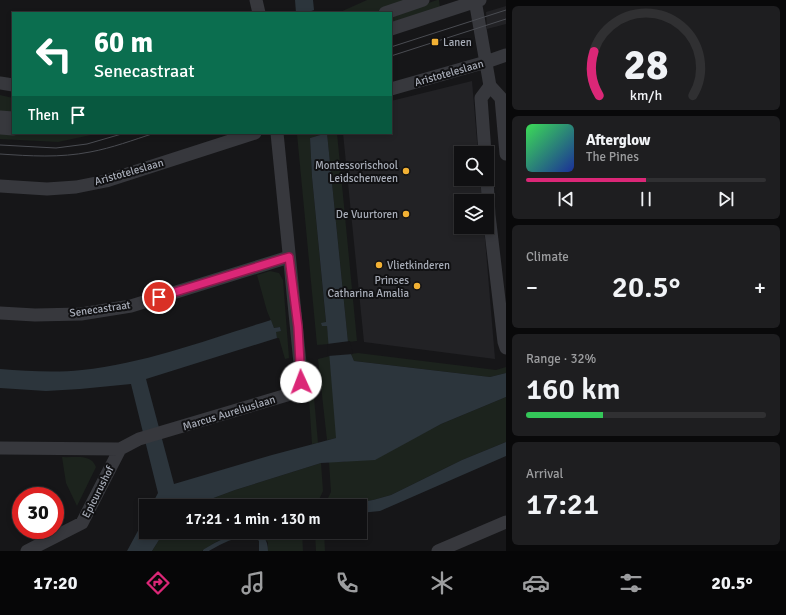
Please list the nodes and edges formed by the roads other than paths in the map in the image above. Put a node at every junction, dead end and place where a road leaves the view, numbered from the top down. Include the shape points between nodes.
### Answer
1 (256, 0) edge
2 (423, 0) edge
3 (477, 1) edge
4 (259, 12) edge
5 (388, 12) edge
6 (392, 29) edge
7 (506, 55) edge
8 (486, 62) junction
9 (0, 83) edge
10 (12, 85) edge
11 (490, 86) junction
12 (392, 89) edge
13 (0, 117) edge
14 (12, 118) edge
15 (0, 128) edge
16 (12, 129) edge
17 (252, 134) edge
18 (277, 134) edge
19 (484, 146) edge
20 (506, 154) edge
21 (0, 186) edge
22 (488, 186) edge
23 (289, 257) junction
24 (503, 307) edge
25 (0, 313) edge
26 (506, 348) edge
27 (0, 448) edge
28 (120, 449) junction
29 (506, 522) edge
30 (27, 551) edge
31 (438, 551) edge

1 - 4 street
2 - 5 street
3 - 6 street
3 - 8 street
7 - 8 street, Aristoteleslaan
8 - 11 street
8 - 12 street, Aristoteleslaan
9 - 10 street
11 - 19 street via 481,98
11 - 20 street via 500,98
13 - 14 street
15 - 16 street
17 - 21 street, Aristoteleslaan via 106,181 47,189
18 - 23 street, Marcus Aureliuslaan
22 - 24 street
23 - 25 street, Senecastraat via 131,306 81,314
23 - 28 street, Marcus Aureliuslaan via 301,373 298,389 287,395 138,439
24 - 26 street
27 - 28 street, Marcus Aureliuslaan
28 - 30 street, Epicurushof via 82,523
29 - 31 street

